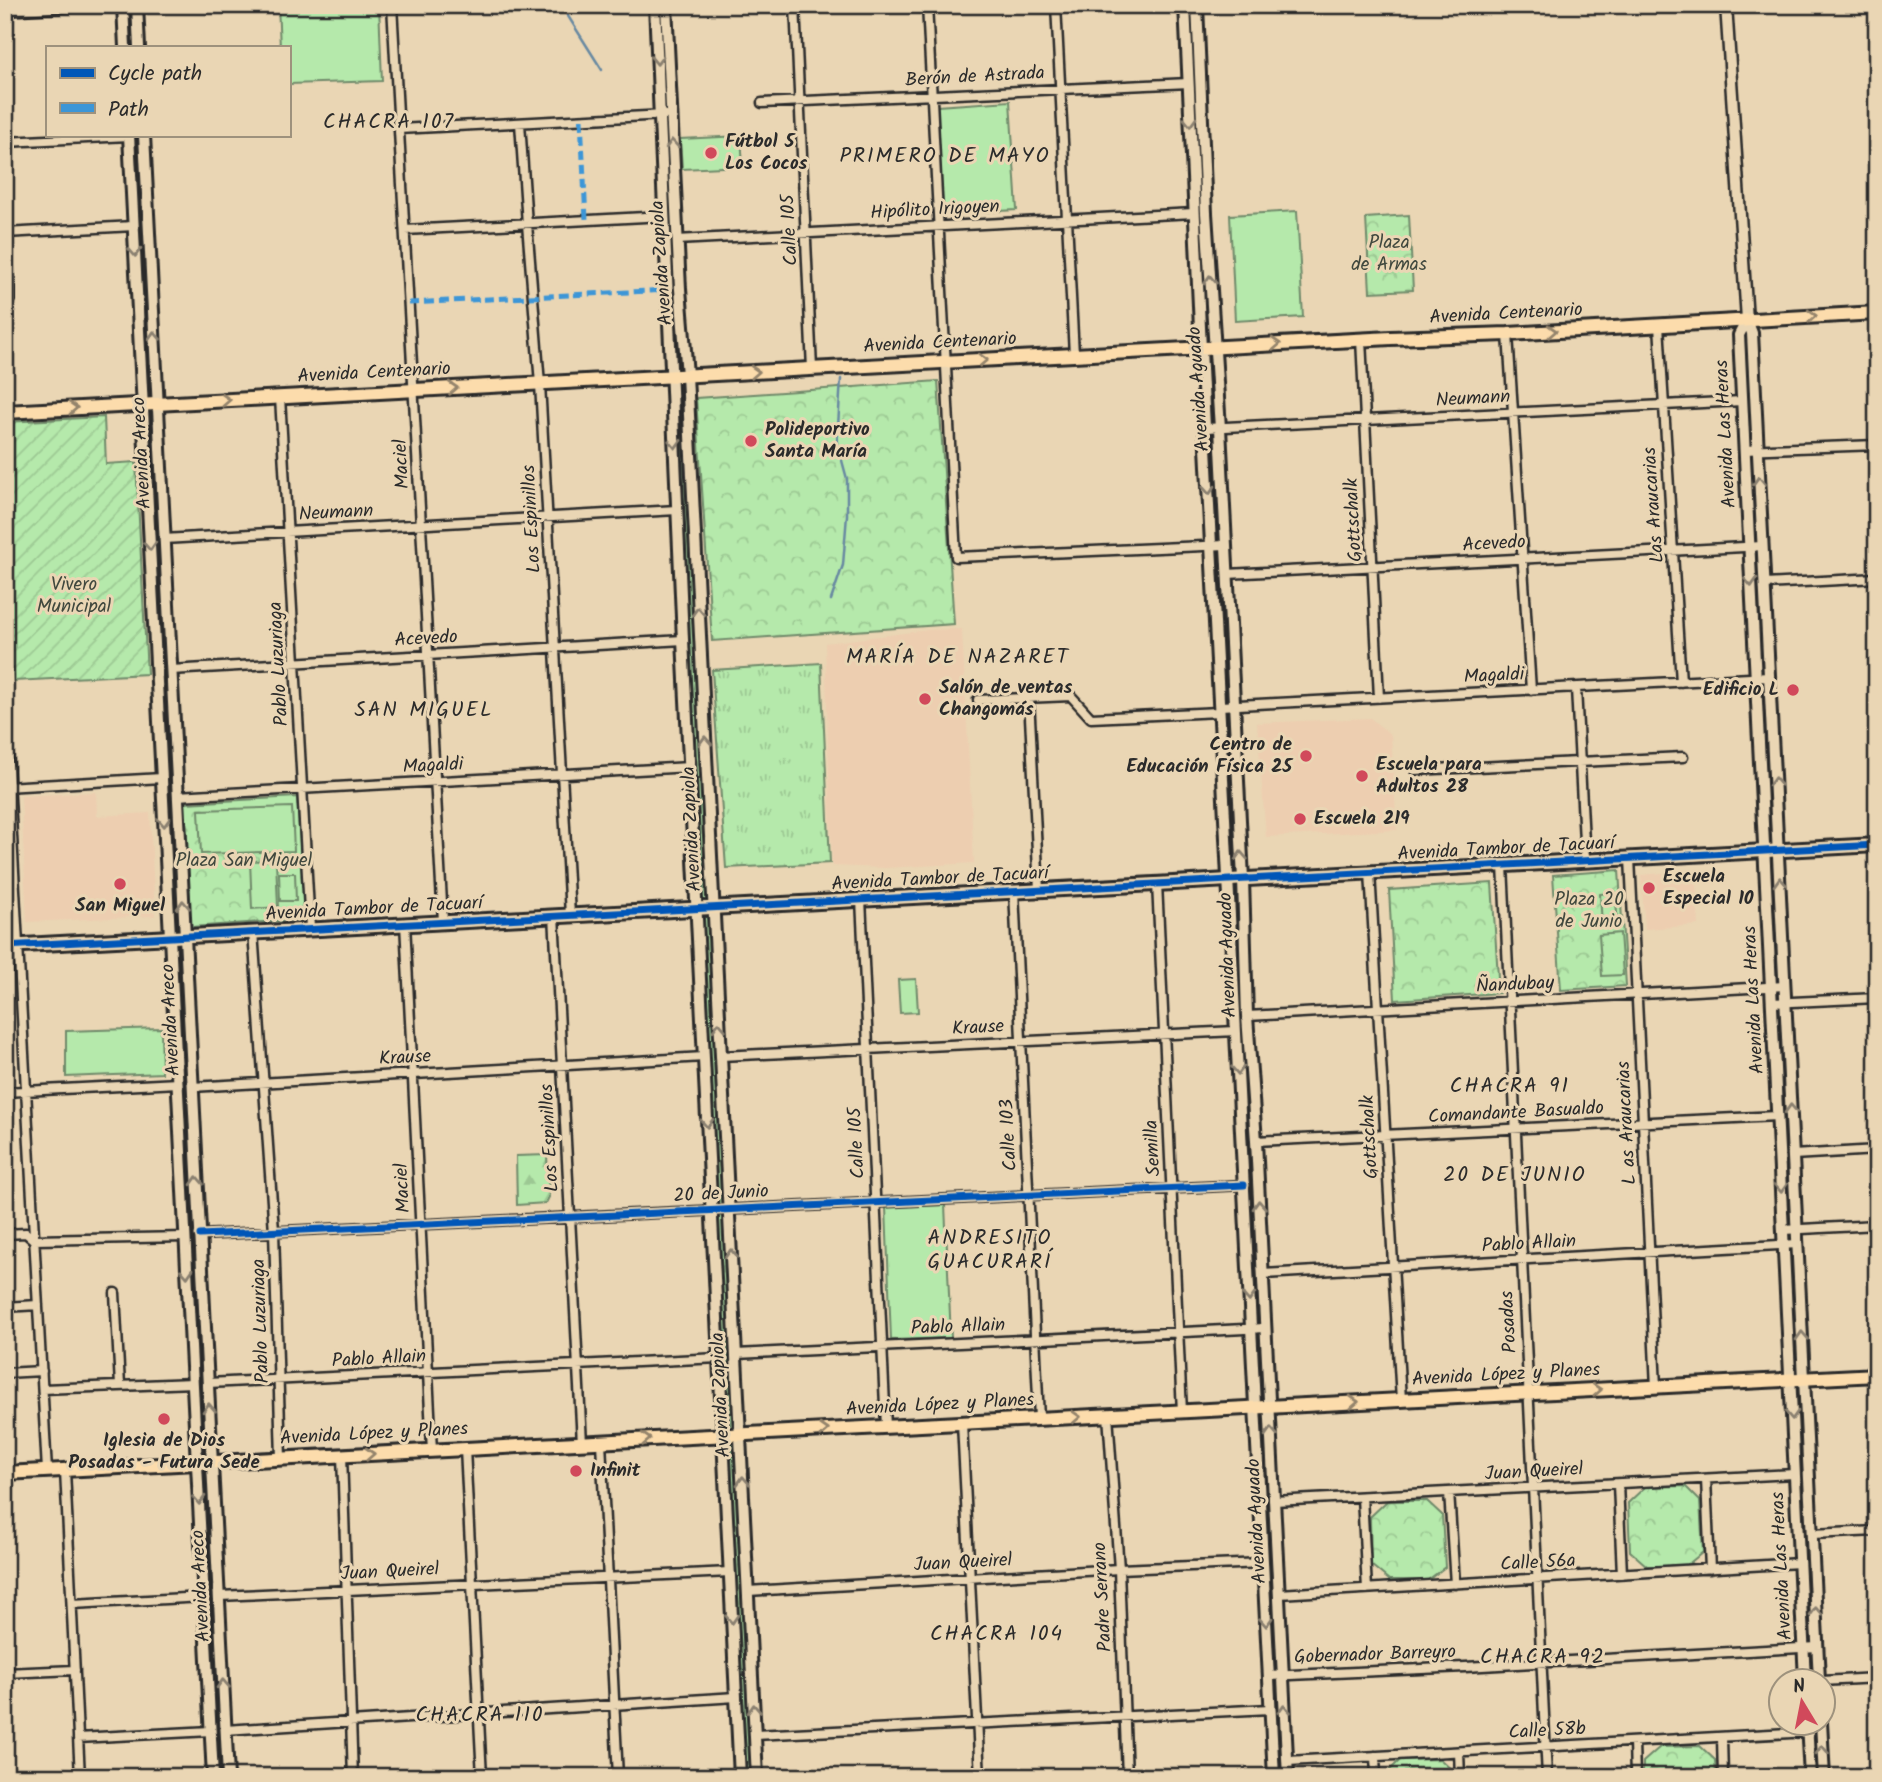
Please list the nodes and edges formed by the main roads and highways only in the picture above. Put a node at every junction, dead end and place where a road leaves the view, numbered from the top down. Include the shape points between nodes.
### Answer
1 (122, 5) edge
2 (137, 5) edge
3 (655, 5) edge
4 (666, 5) edge
5 (1185, 5) edge
6 (1197, 5) edge
7 (125, 46) edge
8 (139, 46) edge
9 (664, 115) junction
10 (129, 136) edge
11 (144, 136) edge
12 (1877, 313) edge
13 (1747, 320) junction
14 (1208, 348) junction
15 (687, 375) junction
16 (673, 376) junction
17 (143, 404) junction
18 (158, 404) junction
19 (5, 412) edge
20 (1877, 845) edge
21 (1778, 850) junction
22 (1764, 851) junction
23 (1243, 879) junction
24 (1229, 880) junction
25 (714, 907) junction
26 (697, 908) junction
27 (185, 935) junction
28 (170, 936) junction
29 (12, 945) edge
30 (1876, 1375) edge
31 (1804, 1378) junction
32 (1790, 1379) junction
33 (1269, 1407) junction
34 (1255, 1408) junction
35 (740, 1434) junction
36 (723, 1435) junction
37 (197, 1462) junction
38 (212, 1462) junction
39 (5, 1473) edge
40 (1805, 1666) edge
41 (1820, 1666) edge
42 (1808, 1736) edge
43 (1822, 1736) edge
44 (213, 1777) edge
45 (228, 1777) edge
46 (740, 1777) edge
47 (757, 1777) edge
48 (1274, 1777) edge
49 (1288, 1777) edge
50 (1810, 1777) edge
51 (1824, 1777) edge

1 - 7 main road
2 - 8 main road
3 -> 9 main road, Avenida Zapiola
4 - 9 main road, Avenida Zapiola
5 -> 14 main road, Avenida Aguado via 1194,213
14 -> 6 main road, Avenida Aguado
15 -> 9 main road, Avenida Zapiola
9 - 16 main road, Avenida Zapiola
10 -> 17 main road, Avenida Areco
18 -> 11 main road, Avenida Areco
13 -> 12 main road, Avenida Centenario
14 -> 13 main road, Avenida Centenario
21 -> 13 main road, Avenida Las Heras via 1752,333
13 -> 22 main road, Avenida Las Heras via 1739,335
15 -> 14 main road, Avenida Centenario
23 -> 14 main road, Avenida Aguado via 1220,428
14 -> 24 main road, Avenida Aguado via 1206,428
15 - 16 main road, Avenida Centenario
25 -> 15 main road, Avenida Zapiola
18 -> 16 main road, Avenida Centenario
16 -> 26 main road, Avenida Zapiola
17 - 18 main road, Avenida Centenario
19 -> 17 main road, Avenida Centenario
17 -> 28 main road, Avenida Areco
27 -> 18 main road, Avenida Areco
20 - 21 main road, Avenida Tambor de Tacuarí
21 - 22 main road, Avenida Tambor de Tacuarí
31 -> 21 main road, Avenida Las Heras
22 - 23 main road, Avenida Tambor de Tacuarí
22 -> 32 main road, Avenida Las Heras
23 - 24 main road, Avenida Tambor de Tacuarí
33 -> 23 main road, Avenida Aguado
24 - 25 main road, Avenida Tambor de Tacuarí
24 -> 34 main road, Avenida Aguado
25 - 26 main road, Avenida Tambor de Tacuarí
35 -> 25 main road, Avenida Zapiola
26 - 27 main road, Avenida Tambor de Tacuarí
26 -> 36 main road, Avenida Zapiola
27 - 28 main road, Avenida Tambor de Tacuarí
38 -> 27 main road, Avenida Areco
28 - 29 main road, Avenida Tambor de Tacuarí
28 -> 37 main road, Avenida Areco
30 - 31 main road, Avenida López y Planes
31 - 32 main road, Avenida López y Planes
41 -> 31 main road, Avenida Las Heras
33 -> 32 main road, Avenida López y Planes
32 -> 40 main road, Avenida Las Heras
33 - 34 main road, Avenida López y Planes
49 -> 33 main road, Avenida Aguado
35 -> 34 main road, Avenida López y Planes
34 -> 48 main road, Avenida Aguado
35 - 36 main road, Avenida López y Planes
47 -> 35 main road, Avenida Zapiola
38 -> 36 main road, Avenida López y Planes
36 -> 46 main road, Avenida Zapiola
37 - 38 main road, Avenida López y Planes
37 - 39 main road, Avenida López y Planes
37 -> 44 main road, Avenida Areco
45 -> 38 main road, Avenida Areco
42 - 50 main road
51 -> 43 main road

